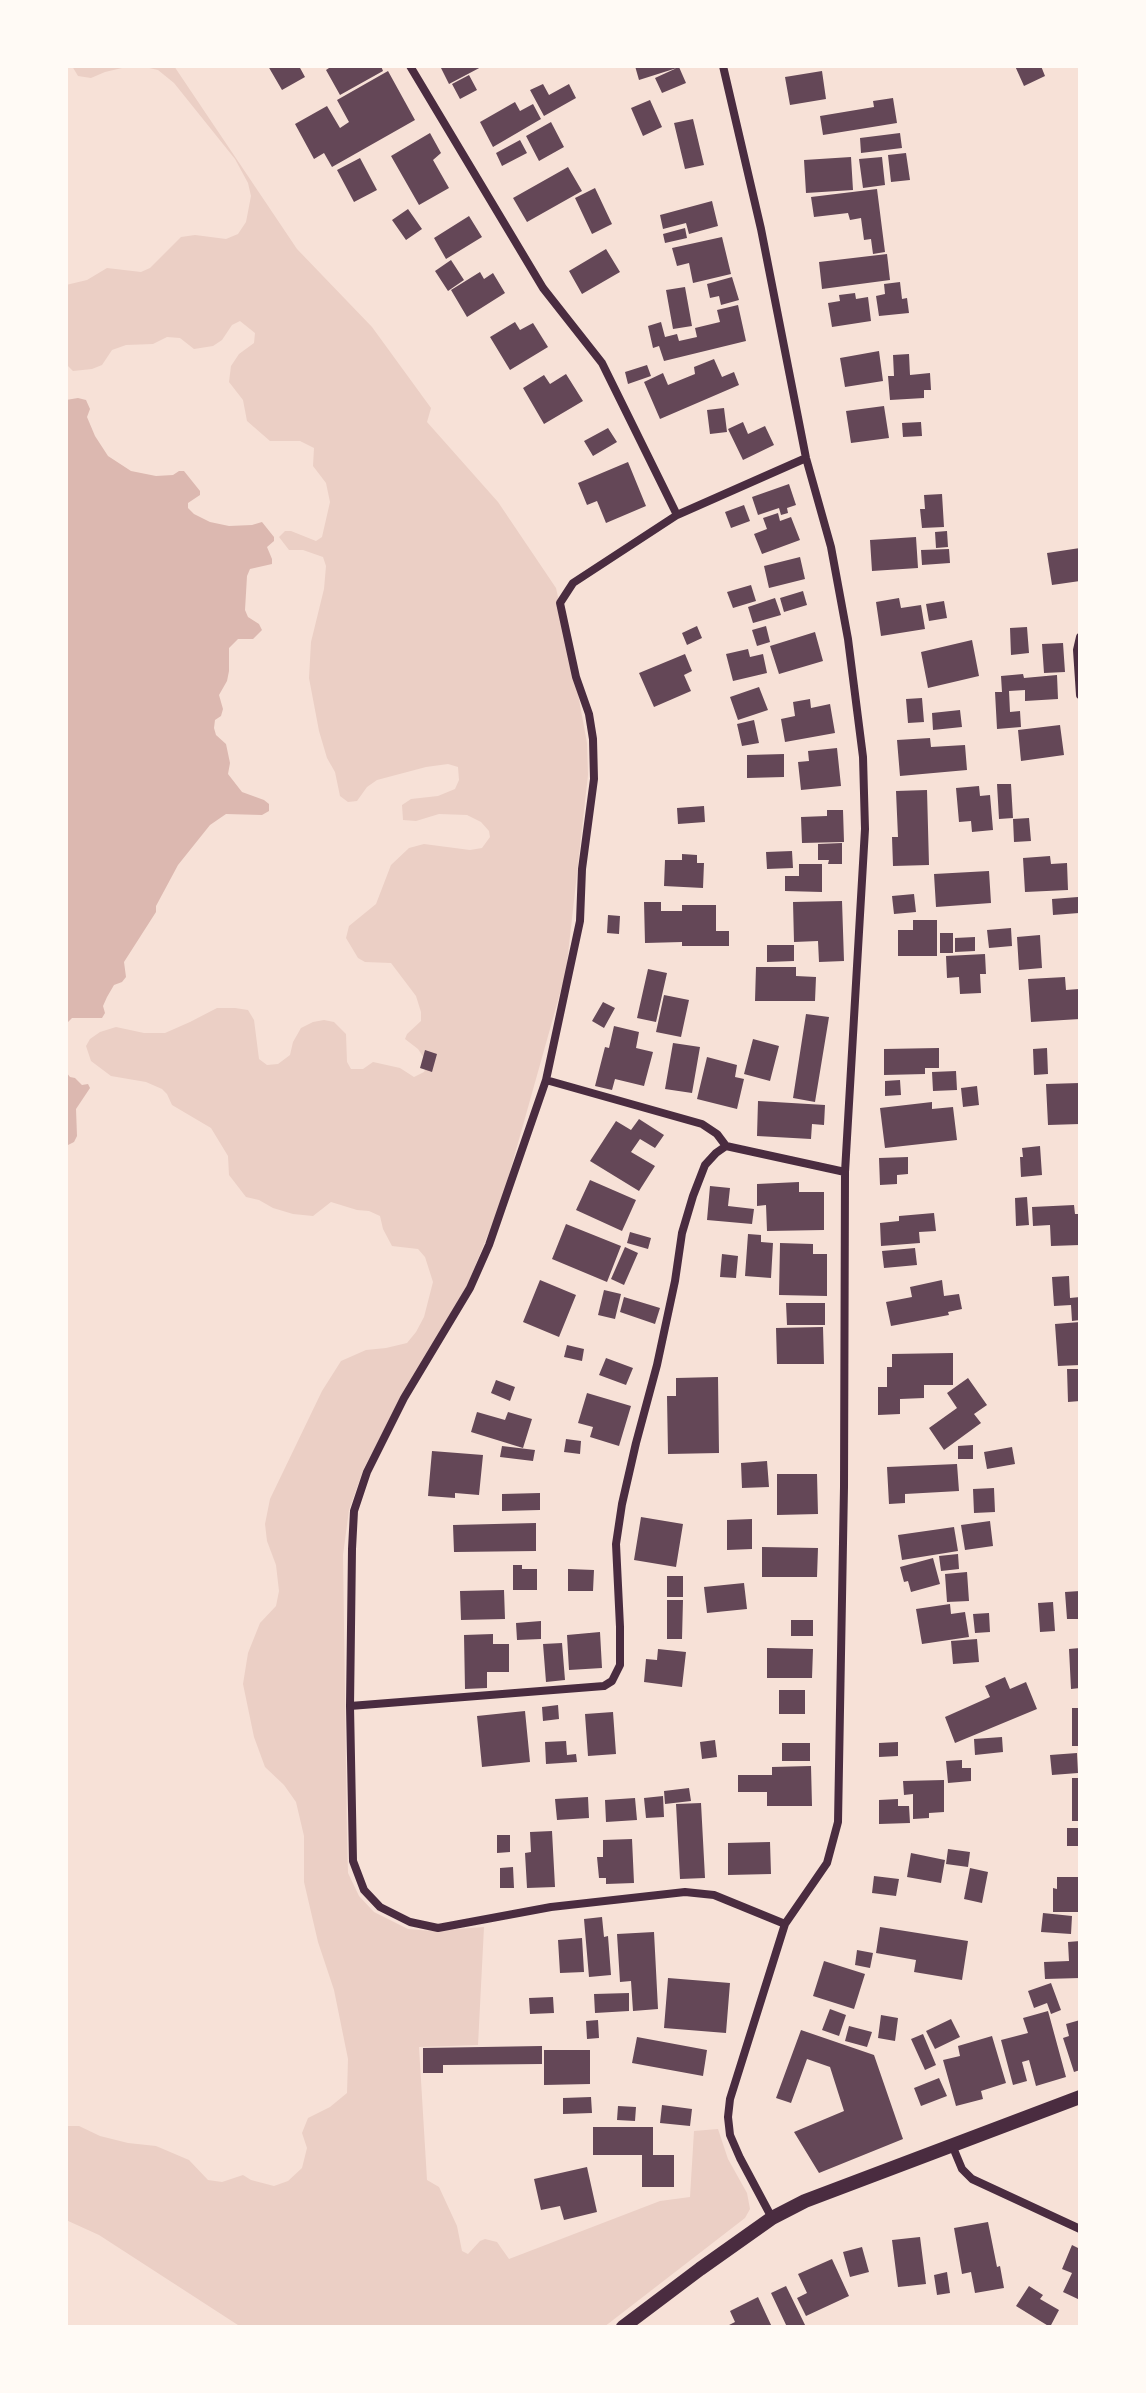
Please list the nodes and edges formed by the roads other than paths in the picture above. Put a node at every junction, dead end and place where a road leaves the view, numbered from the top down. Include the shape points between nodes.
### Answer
1 (410, 66) edge
2 (723, 66) edge
3 (806, 458) junction
4 (677, 515) junction
5 (1080, 637) edge
6 (1080, 695) edge
7 (546, 1080) junction
8 (726, 1146) junction
9 (845, 1172) junction
10 (350, 1706) junction
11 (785, 1924) junction
12 (1080, 2097) edge
13 (952, 2145) junction
14 (772, 2218) junction
15 (1080, 2229) edge
16 (623, 2327) edge

1 - 4 street via 543,288 602,363
2 - 3 street
3 - 4 street
3 - 9 street via 831,547 863,757 865,829
4 - 7 street via 573,583 560,603 589,714 594,779 580,921
5 - 6 street
7 - 8 street via 702,1124
7 - 10 street via 470,1288 404,1398 354,1511
8 - 9 street
8 - 10 street via 705,1165 686,1220 622,1504 616,1544 620,1665 612,1681 604,1686
9 - 11 street via 838,1822 827,1863
10 - 11 street via 353,1861 364,1890 380,1907 438,1928 551,1907 685,1892 714,1895
11 - 14 street via 728,2117 740,2158
12 - 13 street
13 - 14 street
13 - 15 street via 972,2179
14 - 16 street

